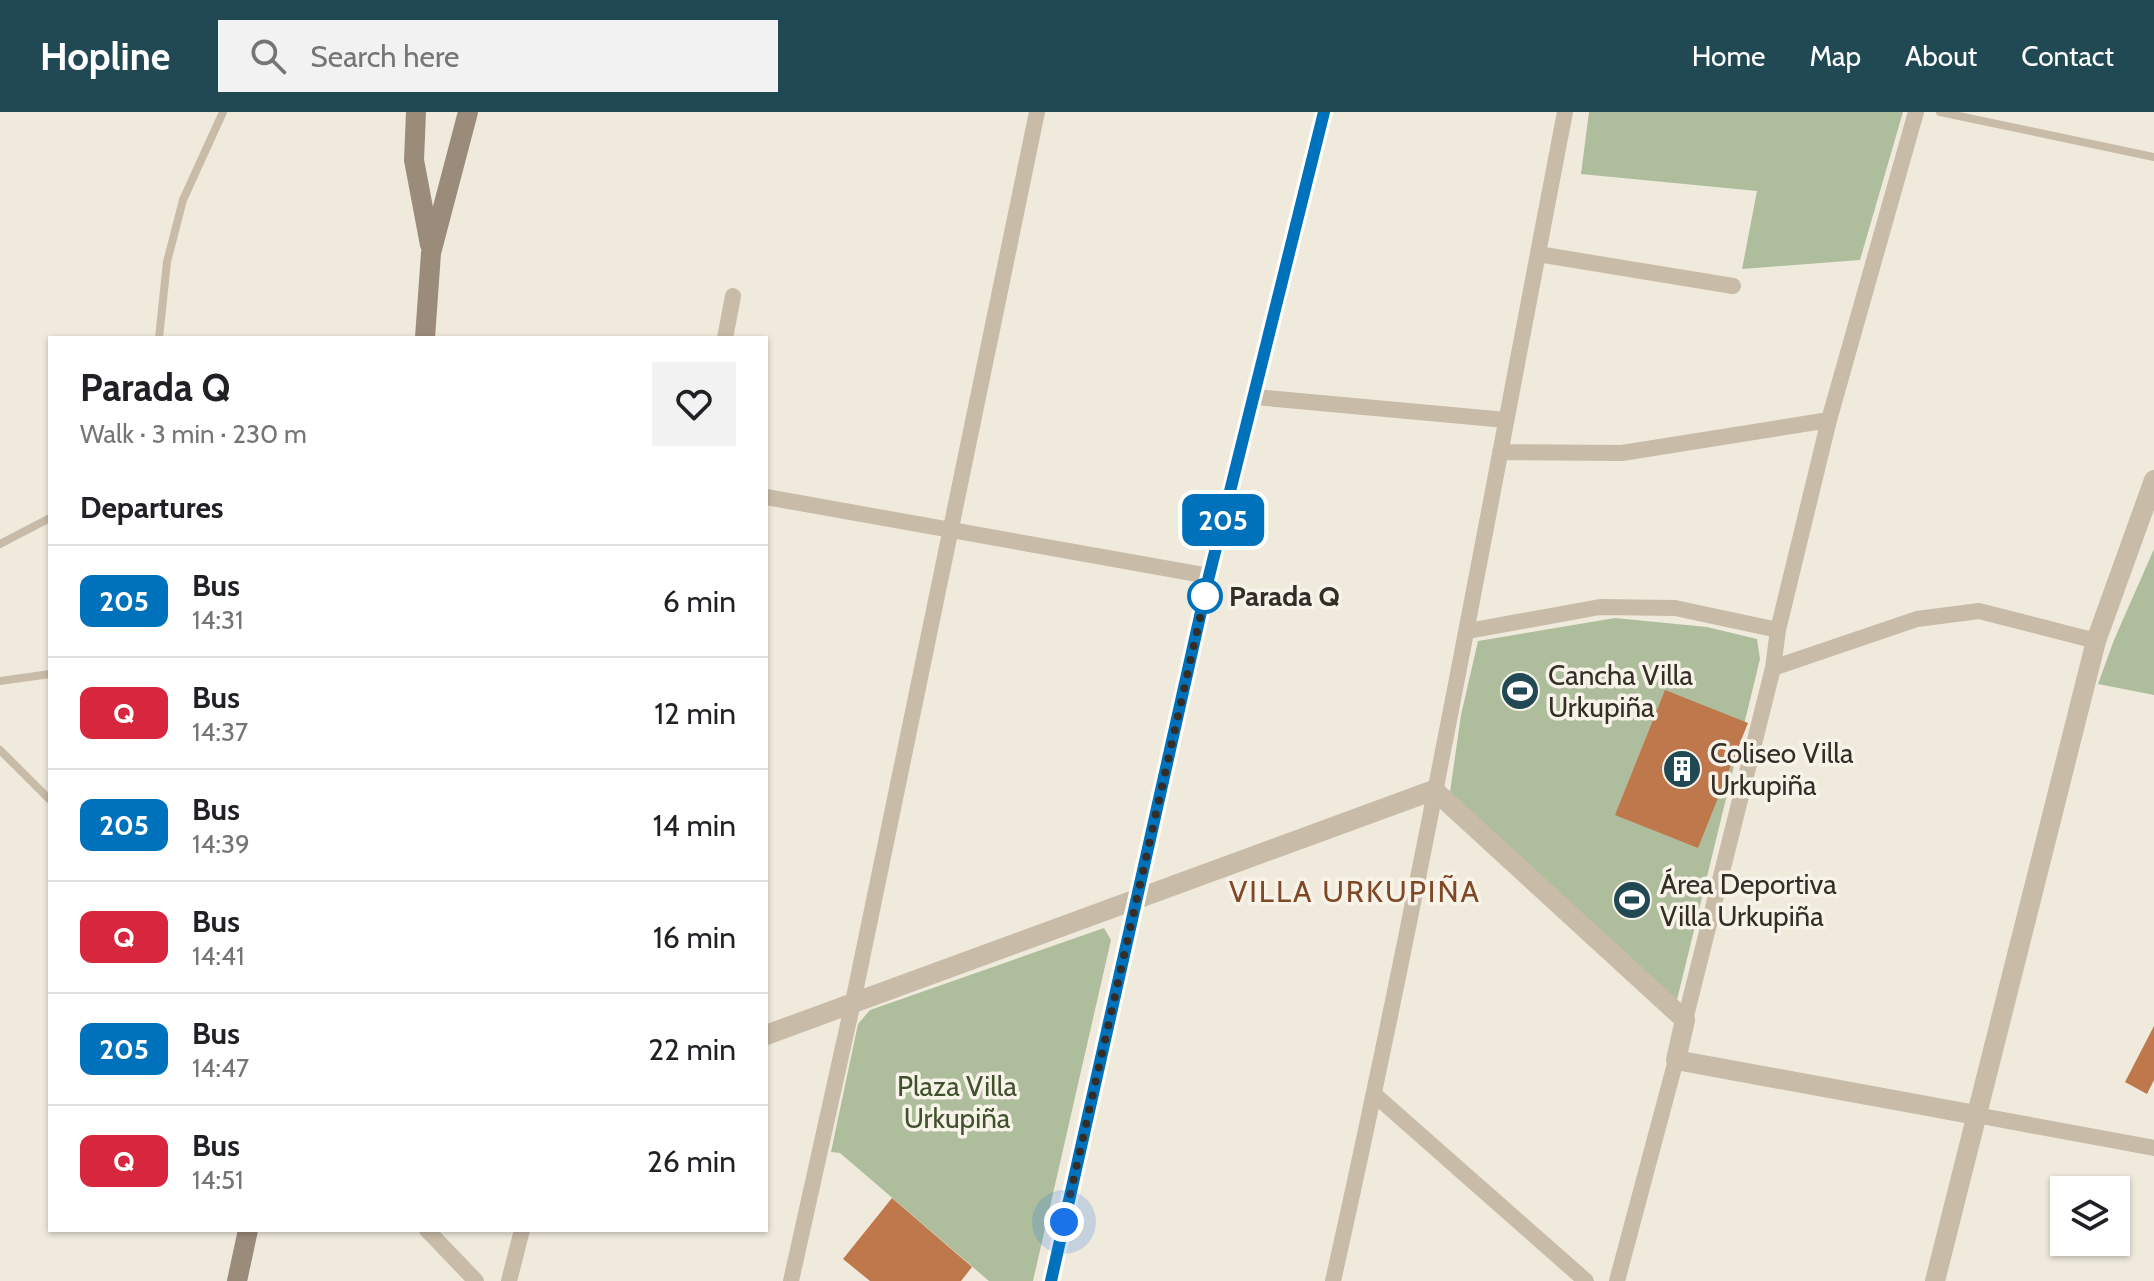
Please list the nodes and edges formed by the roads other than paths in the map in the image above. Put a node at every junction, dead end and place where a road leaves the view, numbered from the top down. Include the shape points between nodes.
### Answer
1 (223, 112) edge
2 (416, 112) edge
3 (468, 112) edge
4 (1037, 112) edge
5 (1324, 112) edge
6 (1565, 112) edge
7 (1916, 112) edge
8 (1940, 112) edge
9 (2154, 157) edge
10 (431, 253) junction
11 (1538, 254) junction
12 (1733, 286) dead end
13 (733, 296) dead end
14 (159, 336) edge
15 (425, 336) edge
16 (725, 336) edge
17 (1255, 397) junction
18 (1506, 420) junction
19 (1829, 420) junction
20 (1500, 452) junction
21 (2154, 480) edge
22 (768, 497) edge
23 (48, 519) edge
24 (950, 529) junction
25 (0, 544) edge
26 (1209, 576) junction
27 (1778, 630) junction
28 (1468, 631) junction
29 (2096, 641) junction
30 (1773, 668) junction
31 (48, 674) edge
32 (0, 681) edge
33 (0, 750) edge
34 (1434, 790) junction
35 (48, 798) edge
36 (1138, 901) junction
37 (853, 1002) junction
38 (1685, 1020) junction
39 (768, 1034) edge
40 (1676, 1060) junction
41 (1375, 1095) junction
42 (1976, 1115) junction
43 (2154, 1148) edge
44 (248, 1232) edge
45 (429, 1232) edge
46 (521, 1232) edge
47 (792, 1275) edge
48 (237, 1281) edge
49 (476, 1281) edge
50 (509, 1281) edge
51 (808, 1281) edge
52 (1051, 1281) edge
53 (1333, 1281) edge
54 (1586, 1281) edge
55 (1617, 1281) edge
56 (1935, 1281) edge

1 - 14 lane via 183,200 167,262
2 - 10 main road via 414,160
3 - 10 main road
4 - 24 street
5 - 17 street
6 - 11 street
7 - 19 street
8 - 9 lane
10 - 15 main road
11 - 12 street
11 - 18 street
13 - 16 street
17 - 18 street
17 - 26 street
18 - 20 street
19 - 20 street via 1622,453
19 - 27 street
20 - 28 street
21 - 29 street
22 - 24 street
23 - 25 lane
24 - 26 street
24 - 37 street
26 - 36 street
27 - 28 street via 1675,608 1600,607
27 - 30 street
28 - 34 street
29 - 30 street via 1979,611 1917,619
29 - 42 street
30 - 38 street
31 - 32 lane
33 - 35 lane
34 - 36 street
34 - 38 street
34 - 41 street
36 - 37 street
36 - 52 street
37 - 39 street
37 - 47 street
38 - 40 street
40 - 42 street
40 - 55 street
41 - 53 street
41 - 54 street
42 - 43 street
42 - 56 street
44 - 48 main road
45 - 49 street
46 - 50 street
47 - 51 street

